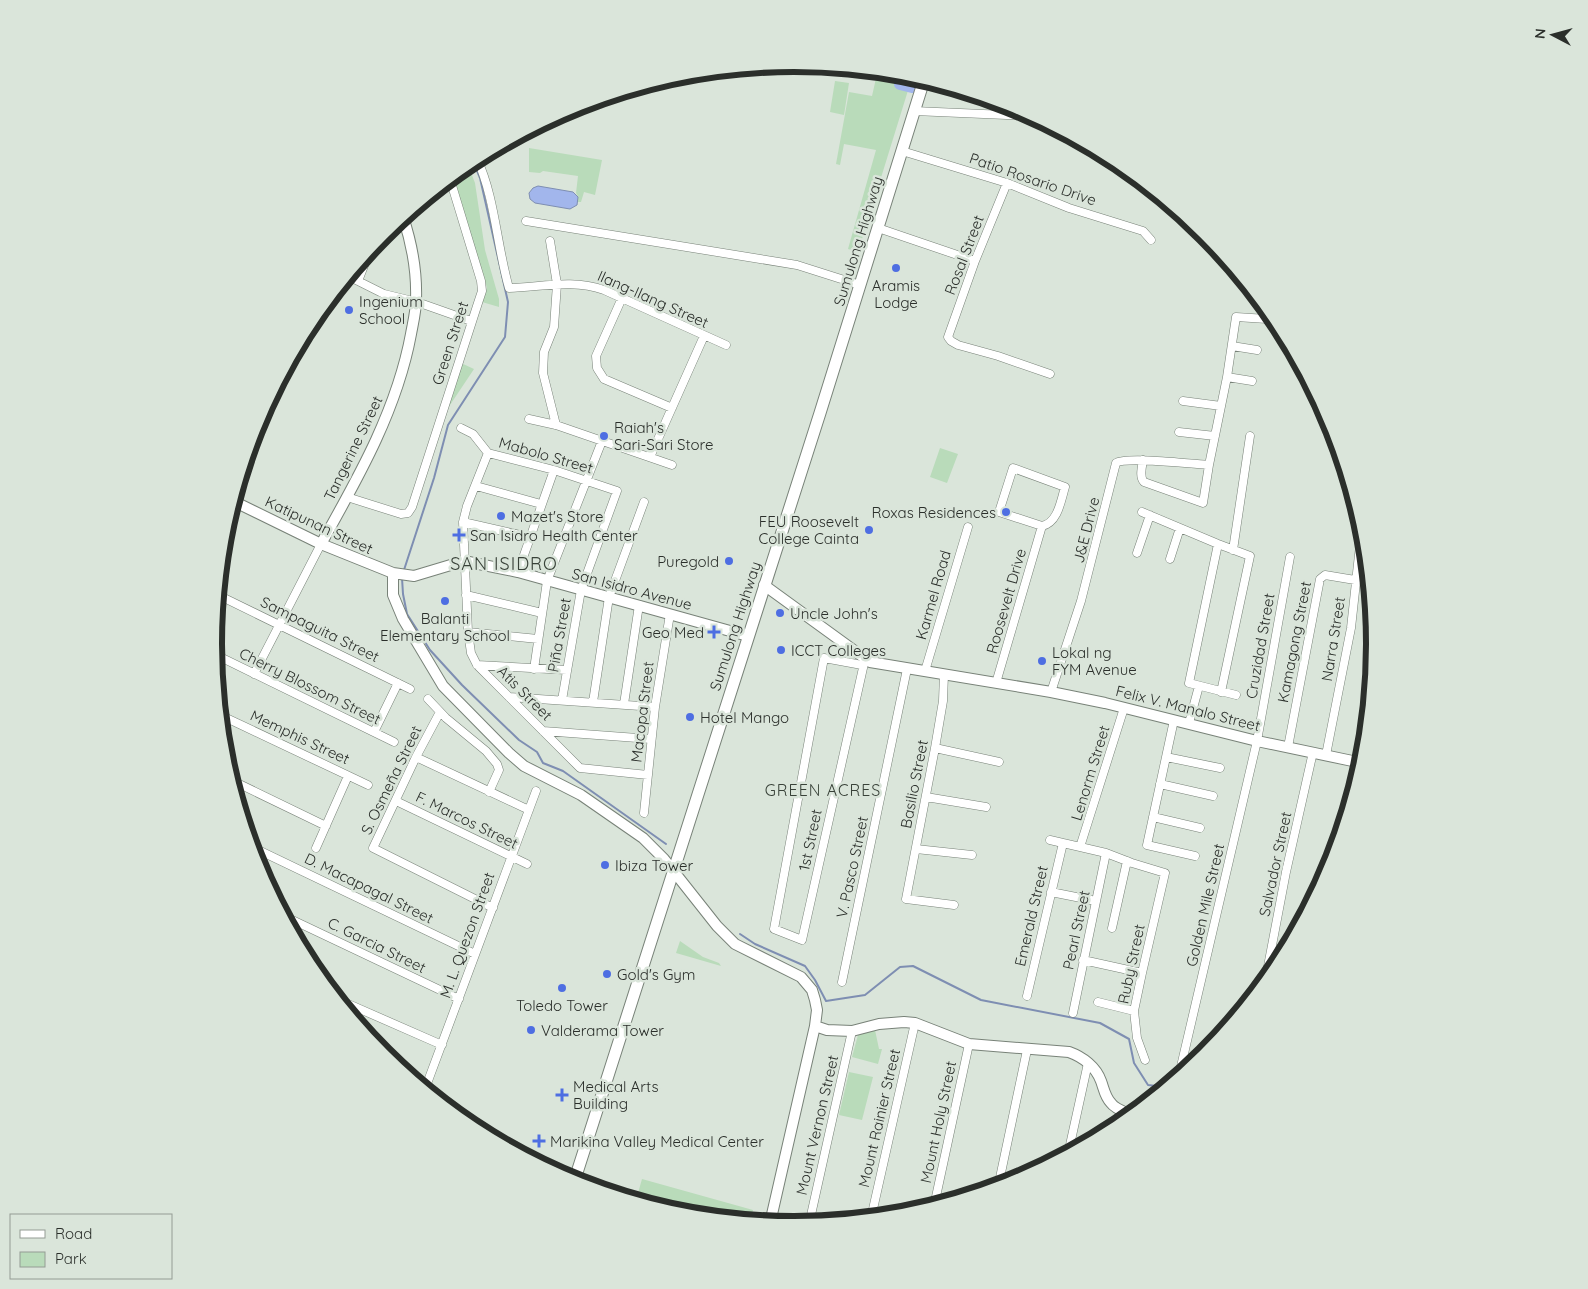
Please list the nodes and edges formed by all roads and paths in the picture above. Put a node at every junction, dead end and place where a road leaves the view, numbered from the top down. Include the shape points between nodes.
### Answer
1 (922, 87) edge
2 (914, 111) junction
3 (1011, 115) edge
4 (902, 151) junction
5 (480, 166) edge
6 (1007, 184) junction
7 (452, 186) edge
8 (526, 221) dead end
9 (405, 225) edge
10 (878, 228) junction
11 (1151, 240) dead end
12 (550, 241) dead end
13 (975, 261) junction
14 (363, 268) edge
15 (354, 279) edge
16 (358, 281) junction
17 (557, 284) junction
18 (860, 285) junction
19 (622, 298) junction
20 (417, 302) junction
21 (1264, 319) edge
22 (471, 321) junction
23 (704, 336) junction
24 (726, 345) dead end
25 (1232, 346) junction
26 (1257, 350) dead end
27 (1050, 374) dead end
28 (1227, 377) junction
29 (1252, 381) dead end
30 (1183, 401) dead end
31 (1221, 406) junction
32 (672, 408) junction
33 (529, 419) dead end
34 (556, 425) junction
35 (461, 428) dead end
36 (1179, 432) dead end
37 (1214, 436) junction
38 (1250, 436) dead end
39 (602, 441) junction
40 (488, 453) junction
41 (650, 457) junction
42 (1143, 460) junction
43 (672, 465) dead end
44 (1209, 465) junction
45 (554, 470) junction
46 (587, 480) junction
47 (476, 486) junction
48 (617, 491) joint
49 (347, 497) junction
50 (644, 502) dead end
51 (239, 504) edge
52 (541, 504) junction
53 (1142, 512) dead end
54 (1150, 515) junction
55 (463, 522) junction
56 (1042, 526) junction
57 (968, 527) dead end
58 (1180, 528) junction
59 (529, 538) junction
60 (321, 544) junction
61 (1218, 544) junction
62 (1233, 550) junction
63 (1137, 553) dead end
64 (1358, 554) edge
65 (1290, 557) dead end
66 (1170, 559) dead end
67 (464, 560) junction
68 (518, 572) junction
69 (400, 575) junction
70 (1355, 580) junction
71 (547, 581) junction
72 (764, 585) junction
73 (581, 590) junction
74 (466, 595) junction
75 (609, 597) junction
76 (224, 598) edge
77 (639, 605) junction
78 (542, 613) junction
79 (670, 614) junction
80 (280, 624) junction
81 (468, 632) junction
82 (748, 636) junction
83 (538, 639) junction
84 (222, 658) edge
85 (864, 662) junction
86 (477, 665) junction
87 (907, 668) junction
88 (534, 669) junction
89 (567, 670) junction
90 (925, 671) junction
91 (254, 674) junction
92 (944, 674) junction
93 (398, 683) junction
94 (996, 683) junction
95 (1199, 686) junction
96 (410, 689) dead end
97 (1051, 692) junction
98 (1221, 692) junction
99 (1236, 696) dead end
100 (509, 697) junction
101 (428, 699) dead end
102 (562, 700) junction
103 (593, 702) junction
104 (624, 704) junction
105 (655, 708) junction
106 (1124, 708) junction
107 (440, 712) junction
108 (227, 718) edge
109 (1174, 720) junction
110 (1189, 723) junction
111 (543, 731) junction
112 (374, 732) junction
113 (651, 739) junction
114 (1257, 741) junction
115 (394, 742) dead end
116 (1288, 747) junction
117 (935, 748) junction
118 (1313, 752) junction
119 (1326, 755) junction
120 (416, 756) junction
121 (1166, 757) junction
122 (1000, 762) dead end
123 (1354, 762) edge
124 (1220, 768) dead end
125 (648, 775) junction
126 (348, 776) junction
127 (239, 784) edge
128 (1160, 784) junction
129 (368, 785) dead end
130 (536, 791) dead end
131 (490, 792) junction
132 (1213, 796) dead end
133 (926, 797) junction
134 (396, 801) junction
135 (986, 807) dead end
136 (529, 810) junction
137 (644, 813) dead end
138 (1153, 817) junction
139 (326, 826) junction
140 (1200, 828) dead end
141 (1050, 840) dead end
142 (1063, 843) junction
143 (1080, 847) junction
144 (316, 848) dead end
145 (916, 849) junction
146 (261, 852) edge
147 (1106, 853) junction
148 (972, 855) dead end
149 (511, 856) junction
150 (1195, 856) dead end
151 (1127, 862) junction
152 (527, 864) dead end
153 (674, 868) junction
154 (1051, 892) junction
155 (1096, 901) junction
156 (954, 905) dead end
157 (492, 908) junction
158 (294, 921) edge
159 (1112, 928) dead end
160 (475, 954) junction
161 (1083, 960) junction
162 (1268, 964) edge
163 (1142, 973) junction
164 (842, 982) dead end
165 (1027, 996) dead end
166 (459, 1000) junction
167 (1098, 1002) dead end
168 (349, 1004) edge
169 (1134, 1012) junction
170 (1073, 1013) dead end
171 (914, 1023) junction
172 (815, 1026) junction
173 (852, 1032) junction
174 (969, 1044) junction
175 (442, 1045) junction
176 (1027, 1050) junction
177 (1145, 1060) dead end
178 (1088, 1063) junction
179 (1182, 1065) edge
180 (427, 1083) edge
181 (1124, 1111) edge
182 (1070, 1146) edge
183 (577, 1174) edge
184 (1000, 1178) edge
185 (936, 1199) edge
186 (872, 1211) edge
187 (772, 1215) edge
188 (811, 1216) edge

1 - 2 main road, Sumulong Highway
2 - 3 street
2 - 4 main road, Sumulong Highway
4 - 6 street, Patio Rosario Drive
4 - 10 main road, Sumulong Highway
5 - 17 street, Ilang-Ilang Street via 509,288
6 - 11 street, Patio Rosario Drive via 1068,208 1143,231
6 - 13 street, Rosal Street
7 - 22 street, Green Street via 481,281 482,291
8 - 18 street via 797,265
9 - 20 street, Tangerine Street via 414,255
10 - 13 street
10 - 18 main road, Sumulong Highway
12 - 17 street
13 - 27 street, Rosal Street via 948,337 958,345
14 - 16 street
15 - 16 street
16 - 20 street via 384,294
17 - 19 street, Ilang-Ilang Street via 586,284
17 - 34 street via 554,327 544,352 543,373
18 - 72 main road, Sumulong Highway
19 - 23 street, Ilang-Ilang Street
19 - 32 street via 596,356 596,368 604,379
20 - 22 street
20 - 49 street, Tangerine Street via 407,355 394,398
21 - 25 street via 1236,318
22 - 49 street, Green Street via 408,513 401,514
23 - 24 street, Ilang-Ilang Street
23 - 32 street
25 - 26 street
25 - 28 street
28 - 29 street
28 - 31 street
30 - 31 street
31 - 37 street
32 - 41 street
33 - 34 street
34 - 39 street
35 - 40 street via 477,438
36 - 37 street
37 - 44 street
38 - 62 street
39 - 41 street
39 - 46 street
40 - 45 street, Mabolo Street
40 - 47 street, Mabolo Street
41 - 43 street
42 - 44 street, J&E Drive
42 - 44 street via 1141,476 1144,482 1201,503 1204,501
42 - 97 street, J&E Drive via 1119,460 1116,463 1081,601
45 - 46 street, Mabolo Street
45 - 52 street
46 - 48 street, Mabolo Street
46 - 71 street
47 - 52 street
47 - 55 street, Mabolo Street
48 - 73 street, Piña Street
49 - 60 street, Tangerine Street
50 - 75 street
51 - 60 street, Katipunan Street
52 - 59 street
53 - 54 street
54 - 58 street
54 - 63 street
55 - 59 street
55 - 67 street, Mabolo Street
56 - 56 street, Roosevelt Drive via 1048,525 1055,517 1065,487 1013,468 999,512
56 - 94 street, Roosevelt Drive
57 - 90 street, Karmel Road
58 - 61 street
58 - 66 street
59 - 68 street
60 - 69 street, Katipunan Street
60 - 80 street, Tangerine Street
61 - 62 street
61 - 95 street via 1189,683
62 - 98 street via 1250,556
64 - 70 street, Narra Street
65 - 114 street, Cruzidad Street
67 - 68 street, San Isidro Avenue
67 - 69 street, San Isidro Avenue via 426,573
67 - 74 street, Atis Street
68 - 71 street, San Isidro Avenue
69 - 153 street via 394,595 403,619 443,686 524,766 581,795 643,838
70 - 116 street, Kamagong Street via 1325,575 1320,579
70 - 119 street, Narra Street via 1355,606
71 - 73 street, San Isidro Avenue
71 - 78 street
72 - 82 main road, Sumulong Highway
72 - 85 street, Felix V. Manalo Street
73 - 75 street, San Isidro Avenue
73 - 89 street, Piña Street
74 - 78 street
74 - 81 street, Atis Street
75 - 77 street, San Isidro Avenue
75 - 103 street
76 - 80 street, Sampaguita Street
77 - 79 street, San Isidro Avenue
77 - 104 street
78 - 83 street
79 - 82 street, San Isidro Avenue
79 - 105 street, Macopa Street
80 - 91 street, Tangerine Street
80 - 93 street, Sampaguita Street
81 - 83 street
81 - 86 street, Atis Street via 471,653
82 - 153 main road, Sumulong Highway
83 - 88 street
84 - 91 street, Cherry Blossom Street
85 - 85 street, 1st Street via 824,658 774,929 802,940
85 - 87 street, Felix V. Manalo Street
86 - 88 street
86 - 100 street, Atis Street
87 - 90 street, Felix V. Manalo Street
87 - 164 street, V. Pasco Street
88 - 89 street
89 - 102 street, Piña Street
90 - 92 street, Felix V. Manalo Street
91 - 112 street, Cherry Blossom Street
92 - 94 street, Felix V. Manalo Street
92 - 117 street, Basilio Street
93 - 96 street, Sampaguita Street
93 - 112 street
94 - 97 street, Felix V. Manalo Street
95 - 98 street
95 - 110 street
97 - 106 street, Felix V. Manalo Street
98 - 99 street
100 - 102 street
100 - 111 street, Atis Street
101 - 107 street
102 - 103 street
103 - 104 street
104 - 105 street
105 - 113 street, Macopa Street
106 - 109 street, Felix V. Manalo Street
106 - 143 street, Lenorm Street
107 - 120 street, S. Osmeña Street
107 - 131 street via 486,750 497,764 499,770
108 - 126 street, Memphis Street
109 - 110 street, Felix V. Manalo Street
109 - 121 street
110 - 114 street, Felix V. Manalo Street
111 - 113 street
111 - 125 street, Atis Street via 580,768
112 - 115 street, Cherry Blossom Street
113 - 125 street, Macopa Street
114 - 116 street, Felix V. Manalo Street
114 - 179 street, Golden Mile Street
116 - 118 street, Felix V. Manalo Street
117 - 122 street
117 - 133 street, Basilio Street
118 - 119 street, Felix V. Manalo Street
118 - 162 street, Salvador Street
119 - 123 street, Felix V. Manalo Street
120 - 131 street
120 - 134 street, S. Osmeña Street
121 - 124 street
121 - 128 street
125 - 137 street, Macopa Street
126 - 129 street, Memphis Street
126 - 139 street
127 - 139 street
128 - 132 street
128 - 138 street
130 - 136 street, M. L. Quezon Street
131 - 136 street
133 - 135 street
133 - 145 street, Basilio Street
134 - 149 street, F. Marcos Street
134 - 157 street, S. Osmeña Street via 373,848
136 - 149 street, M. L. Quezon Street
138 - 140 street
138 - 150 street via 1146,842 1149,847
139 - 144 street
141 - 142 street
142 - 143 street
142 - 154 street, Emerald Street
143 - 147 street
145 - 148 street
145 - 156 street, Basilio Street via 906,898
146 - 160 street, D. Macapagal Street
147 - 151 street
147 - 155 street, Pearl Street
149 - 152 street, F. Marcos Street
149 - 157 street, M. L. Quezon Street
151 - 159 street
151 - 163 street, Ruby Street via 1165,873
153 - 172 street via 717,926 735,944 801,977 816,1000
153 - 183 main road, Sumulong Highway
154 - 155 street
154 - 165 street, Emerald Street
155 - 161 street, Pearl Street
157 - 160 street, M. L. Quezon Street
158 - 166 street, C. Garcia Street
160 - 166 street, M. L. Quezon Street
161 - 163 street
161 - 170 street, Pearl Street
163 - 169 street, Ruby Street
166 - 175 street, M. L. Quezon Street
167 - 169 street
168 - 175 street
169 - 177 street, Ruby Street via 1137,1038
171 - 173 street via 879,1024
171 - 174 street
171 - 186 street, Mount Rainier Street
172 - 173 street
172 - 187 street
173 - 188 street, Mount Vernon Street
174 - 176 street
174 - 185 street, Mount Holy Street
175 - 180 street, M. L. Quezon Street
176 - 178 street via 1069,1052
176 - 184 street
178 - 181 street via 1100,1079 1112,1106
178 - 182 street

